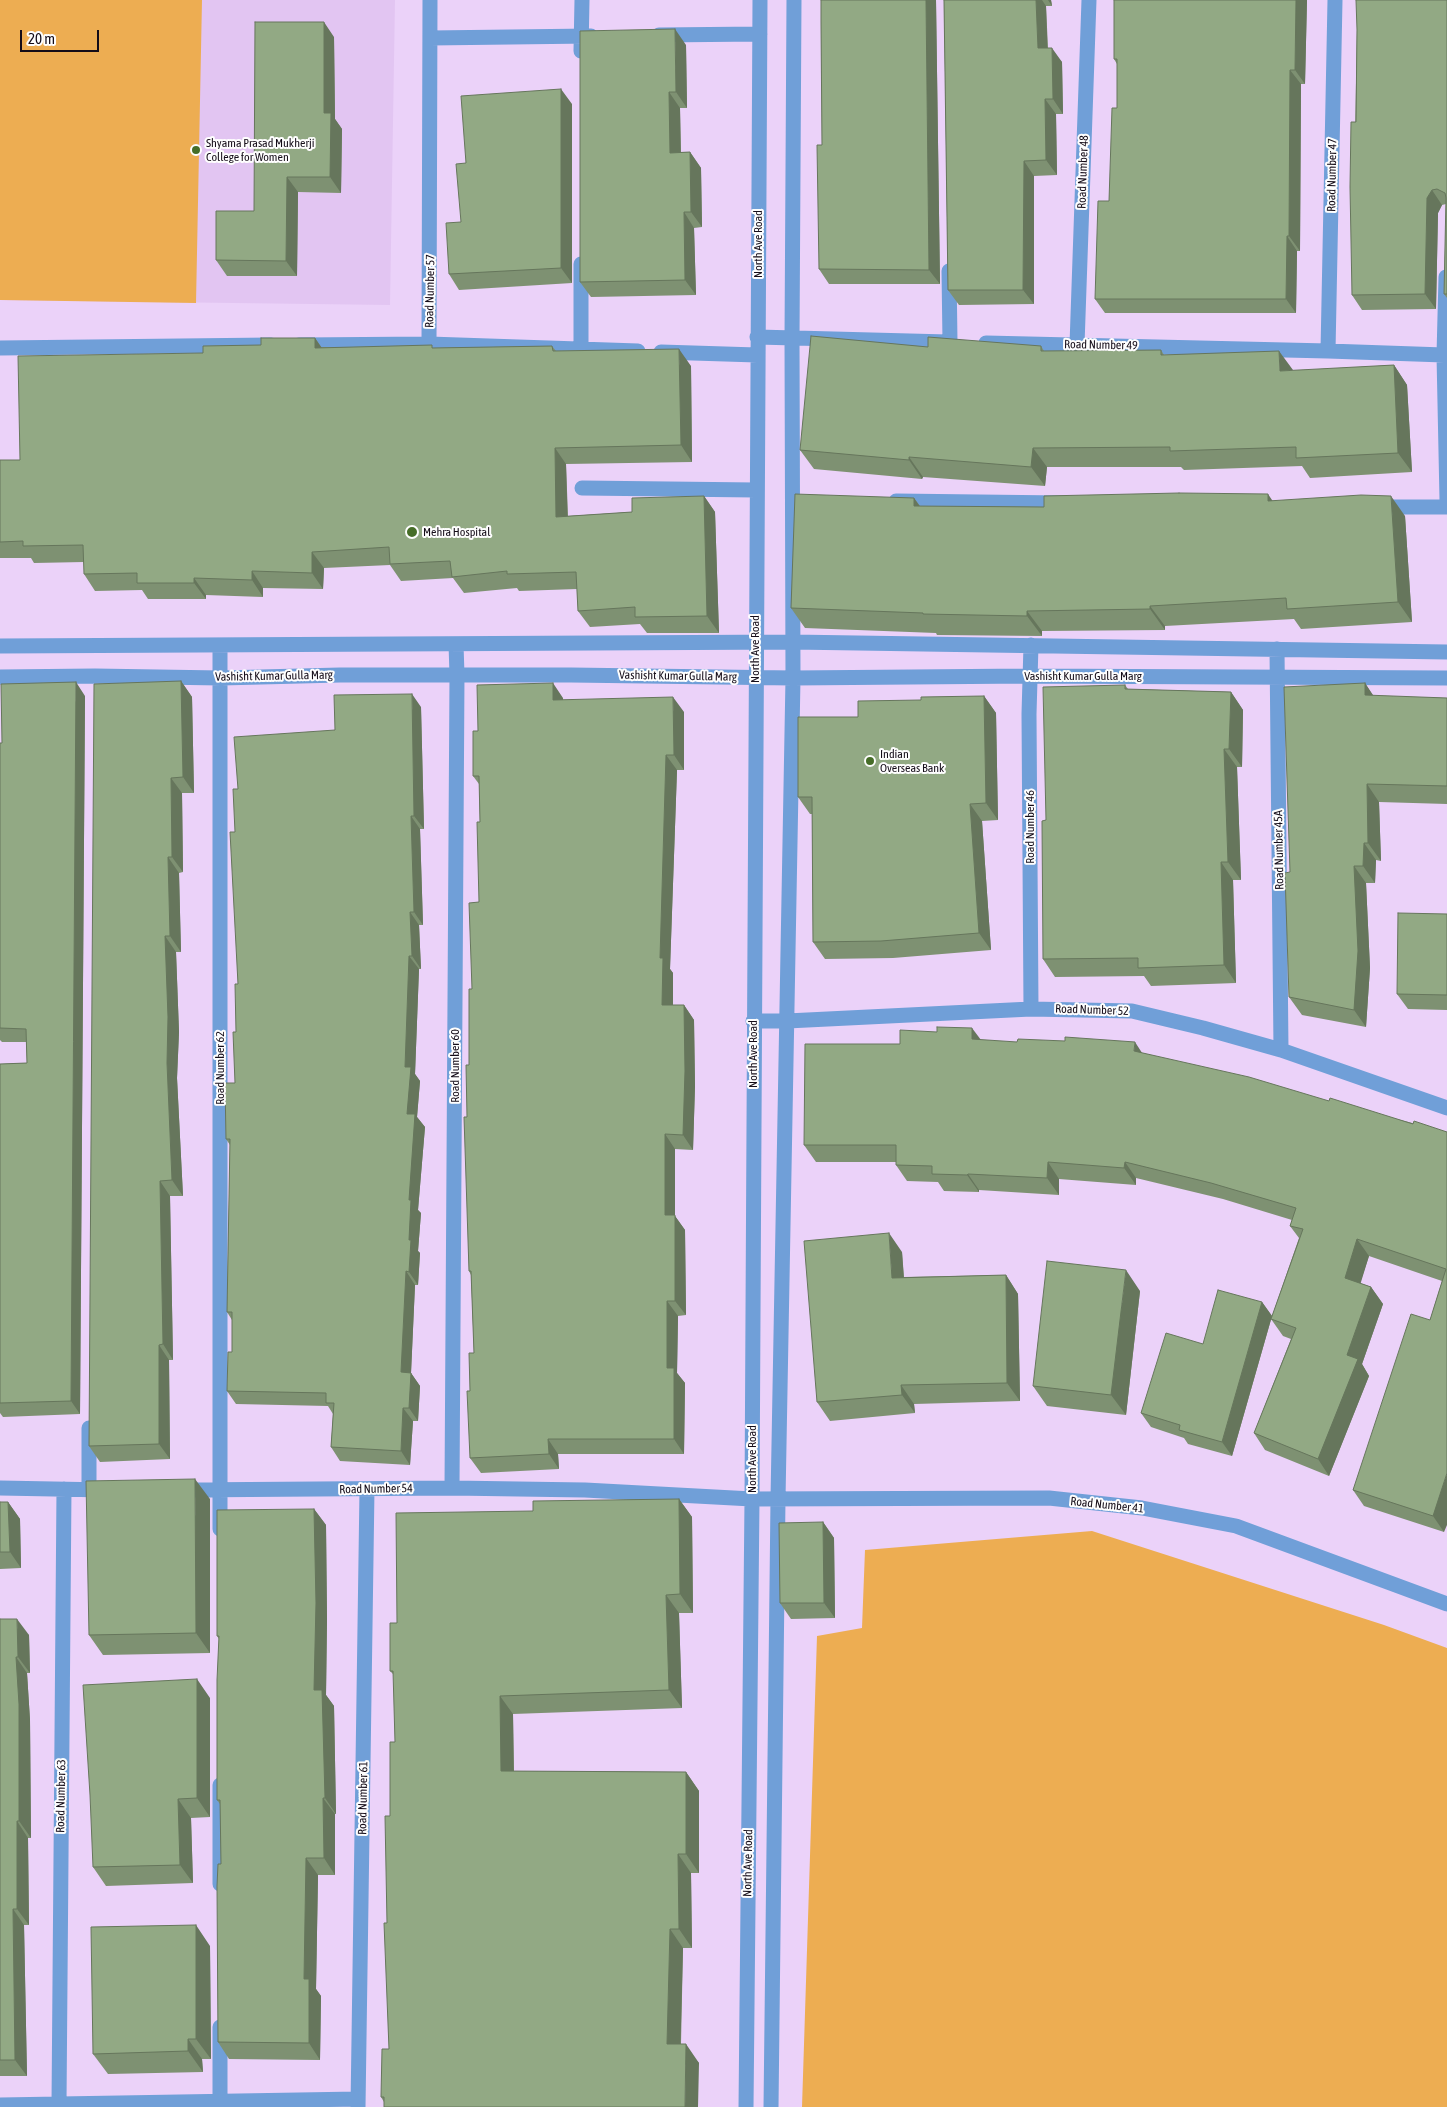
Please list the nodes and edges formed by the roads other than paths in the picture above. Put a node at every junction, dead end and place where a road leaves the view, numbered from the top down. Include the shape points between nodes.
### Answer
1 (430, 0) edge
2 (582, 0) edge
3 (760, 0) edge
4 (794, 0) edge
5 (1089, 0) edge
6 (1335, 0) edge
7 (760, 34) junction
8 (648, 35) edge
9 (581, 36) junction
10 (610, 36) edge
11 (430, 38) junction
12 (581, 66) edge
13 (581, 251) edge
14 (948, 254) edge
15 (1446, 260) edge
16 (757, 337) junction
17 (792, 339) junction
18 (950, 342) junction
19 (429, 344) junction
20 (1077, 345) junction
21 (0, 348) edge
22 (581, 349) junction
23 (1328, 351) junction
24 (757, 355) junction
25 (1446, 355) edge
26 (582, 488) dead end
27 (756, 490) junction
28 (1447, 500) edge
29 (885, 501) edge
30 (1082, 503) edge
31 (1368, 506) edge
32 (1447, 507) edge
33 (755, 642) junction
34 (792, 642) junction
35 (456, 644) junction
36 (1031, 645) junction
37 (0, 646) edge
38 (220, 646) junction
39 (1277, 649) junction
40 (1447, 652) edge
41 (457, 675) junction
42 (95, 676) junction
43 (1029, 676) junction
44 (0, 677) edge
45 (755, 677) junction
46 (1277, 677) junction
47 (220, 678) junction
48 (792, 678) junction
49 (1447, 678) edge
50 (95, 696) edge
51 (1031, 1009) junction
52 (753, 1021) junction
53 (787, 1021) junction
54 (1281, 1050) junction
55 (1447, 1108) edge
56 (90, 1411) edge
57 (0, 1488) edge
58 (452, 1488) junction
59 (64, 1489) junction
60 (89, 1489) junction
61 (367, 1489) junction
62 (118, 1490) edge
63 (164, 1490) edge
64 (220, 1490) junction
65 (752, 1499) junction
66 (778, 1499) junction
67 (220, 1544) edge
68 (1447, 1604) edge
69 (220, 1774) edge
70 (220, 1904) edge
71 (220, 2013) edge
72 (220, 2101) junction
73 (358, 2103) edge
74 (0, 2104) edge
75 (59, 2104) junction
76 (746, 2107) edge
77 (771, 2107) edge

1 - 11 street, Road Number 57
2 - 9 street
3 - 7 street, North Ave Road
4 - 17 street
5 - 20 street, Road Number 48
6 - 23 street, Road Number 47
7 - 8 street
7 - 16 street, North Ave Road
9 - 10 street
9 - 11 street
9 - 12 street
11 - 19 street, Road Number 57
13 - 22 street
14 - 18 street
15 - 25 street
16 - 17 street, Road Number 49
16 - 24 street, North Ave Road
17 - 18 street, Road Number 49
17 - 34 street via 799,500
18 - 20 street, Road Number 49
19 - 21 street
19 - 22 street, Road Number 57
20 - 23 street, Road Number 49
22 - 24 street, Road Number 57
23 - 25 street, Road Number 49
24 - 27 street, North Ave Road
25 - 28 street
26 - 27 street
27 - 33 street, North Ave Road
29 - 30 street
31 - 32 street
33 - 34 street
33 - 35 street
33 - 45 street, North Ave Road
34 - 36 street
34 - 48 street
35 - 38 street
35 - 41 street, Road Number 60
36 - 39 street
36 - 43 street, Road Number 46
37 - 38 street
38 - 47 street, Road Number 62
39 - 40 street
39 - 46 street, Road Number 45A
41 - 45 street, Vashisht Kumar Gulla Marg
41 - 47 street, Vashisht Kumar Gulla Marg
41 - 58 street, Road Number 60
42 - 44 street, Vashisht Kumar Gulla Marg
42 - 47 street, Vashisht Kumar Gulla Marg
42 - 50 street
43 - 46 street, Vashisht Kumar Gulla Marg
43 - 48 street, Vashisht Kumar Gulla Marg
43 - 51 street, Road Number 46
45 - 48 street, Vashisht Kumar Gulla Marg
45 - 52 street, North Ave Road
46 - 49 street, Vashisht Kumar Gulla Marg
46 - 54 street, Road Number 45A
47 - 64 street, Road Number 62
48 - 53 street
51 - 53 street, Road Number 52
51 - 54 street, Road Number 52 via 1132,1011
52 - 53 street, Road Number 52
52 - 65 street, North Ave Road
53 - 66 street
54 - 55 street, Road Number 52
56 - 60 street
57 - 59 street
58 - 61 street, Road Number 54
58 - 65 street, Road Number 54 via 585,1490
59 - 60 street
59 - 75 street, Road Number 63
60 - 62 street
61 - 64 street, Road Number 54
61 - 73 street, Road Number 61
63 - 64 street, Road Number 54
64 - 67 street, Road Number 62
65 - 66 street, Road Number 41
65 - 76 street, North Ave Road
66 - 68 street, Road Number 41 via 1050,1498 1142,1508 1236,1526
66 - 77 street
69 - 70 street
71 - 72 street
72 - 73 street
72 - 75 street
74 - 75 street

